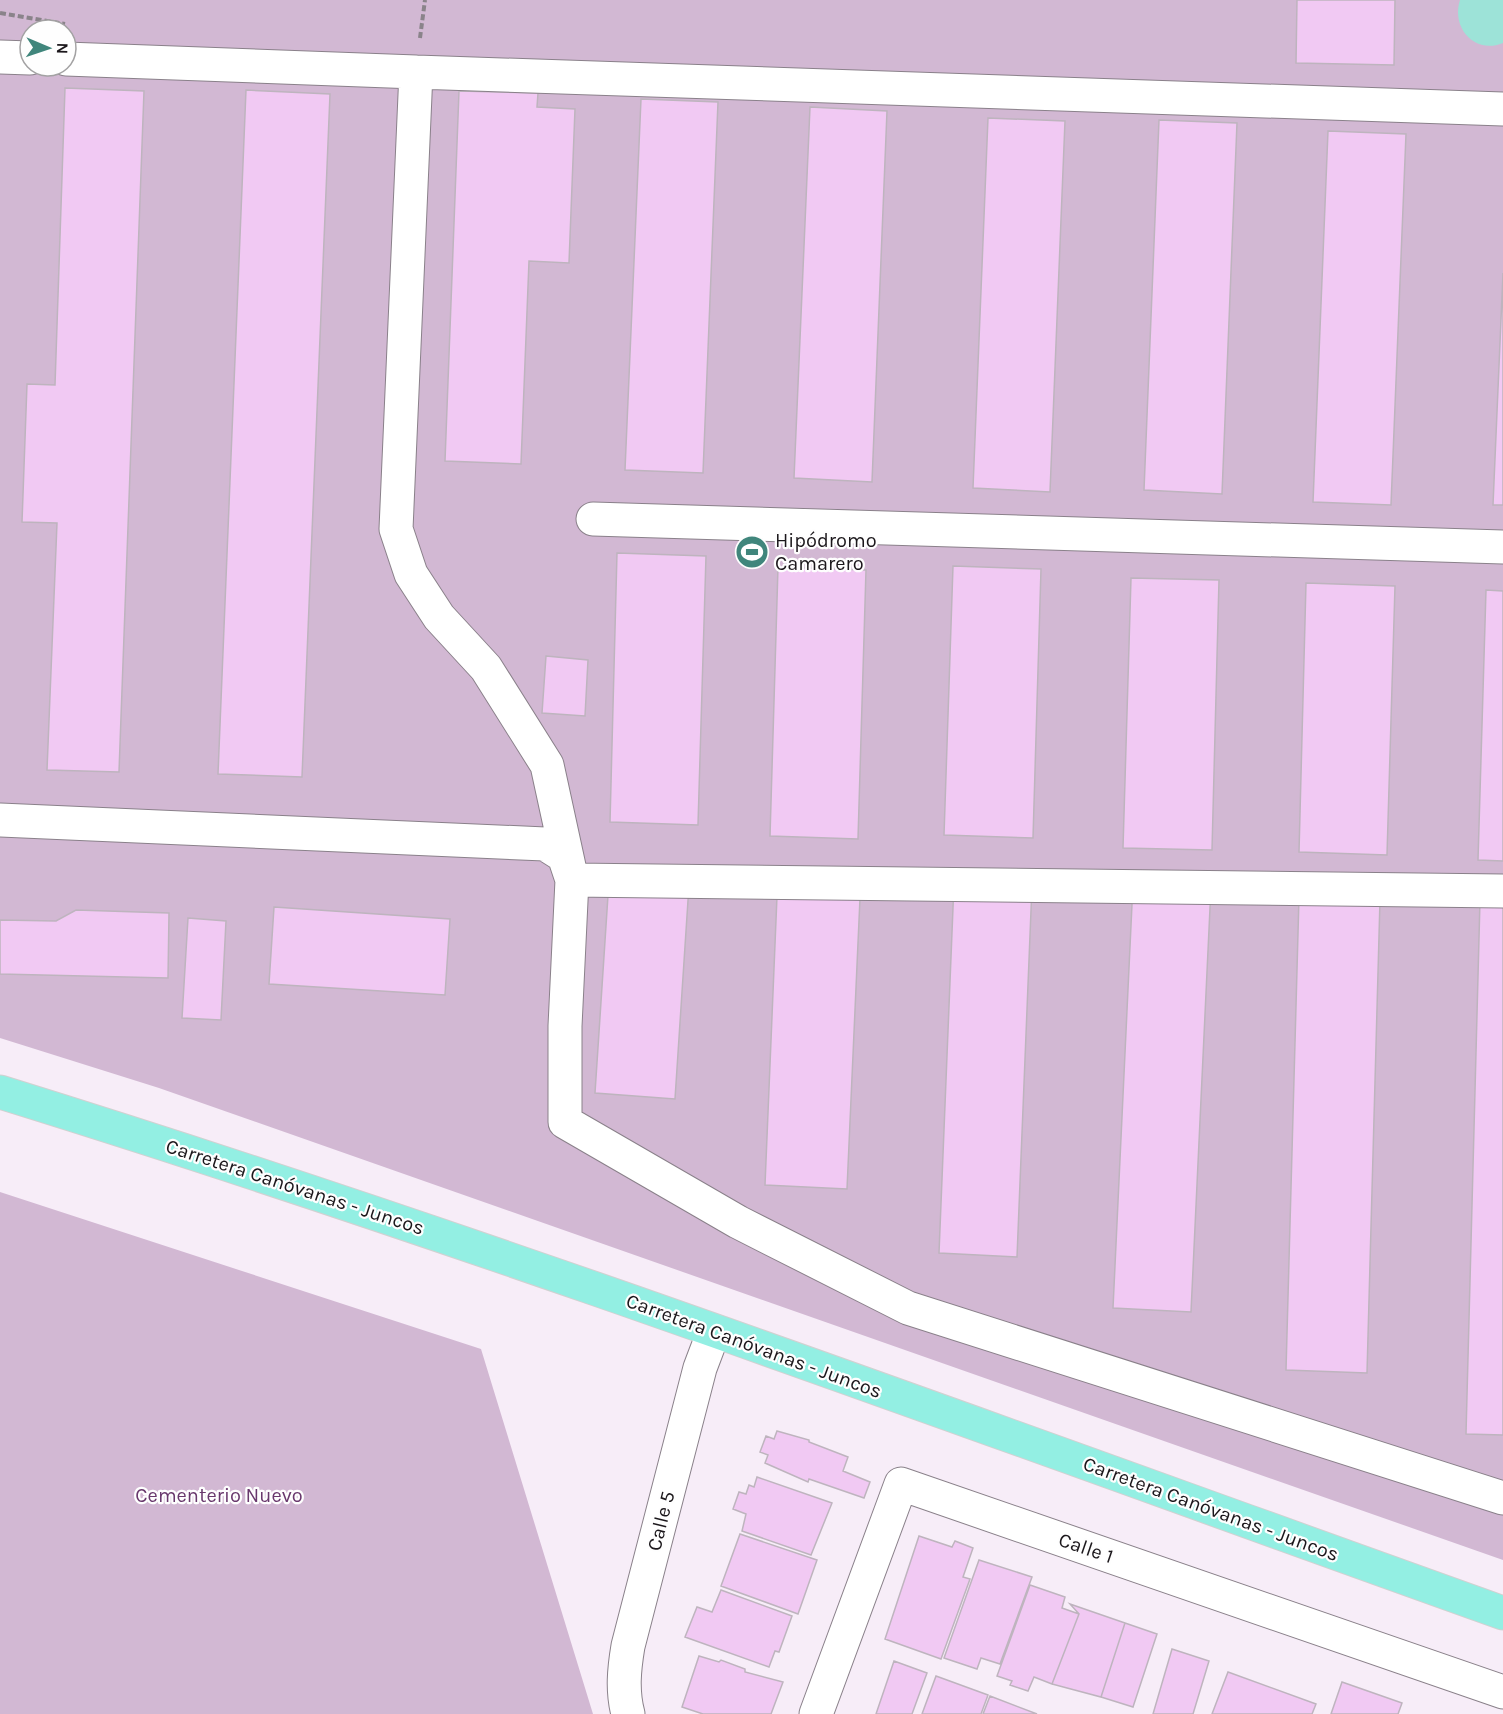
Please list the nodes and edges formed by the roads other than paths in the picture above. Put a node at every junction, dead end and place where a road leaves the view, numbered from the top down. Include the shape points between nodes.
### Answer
1 (0, 57) edge
2 (18, 58) edge
3 (78, 59) edge
4 (416, 72) junction
5 (1503, 109) edge
6 (593, 519) dead end
7 (1503, 547) edge
8 (0, 820) edge
9 (572, 880) junction
10 (1503, 891) edge
11 (0, 1092) edge
12 (714, 1331) junction
13 (1503, 1498) edge
14 (1503, 1613) edge
15 (1503, 1692) edge
16 (628, 1714) edge
17 (816, 1714) edge

1 - 2 street
3 - 4 street
4 - 5 street
4 - 9 street via 396,529 411,574 440,617 486,668 547,765
6 - 7 street
8 - 9 street via 545,844 564,856
9 - 10 street
9 - 13 street via 565,1122 738,1222 908,1308
11 - 12 main road, Carretera Canóvanas - Juncos via 271,1177
12 - 14 main road, Carretera Canóvanas - Juncos
12 - 16 street, Calle 5 via 700,1368 628,1646 623,1672
15 - 17 street, Calle 1 via 901,1484

